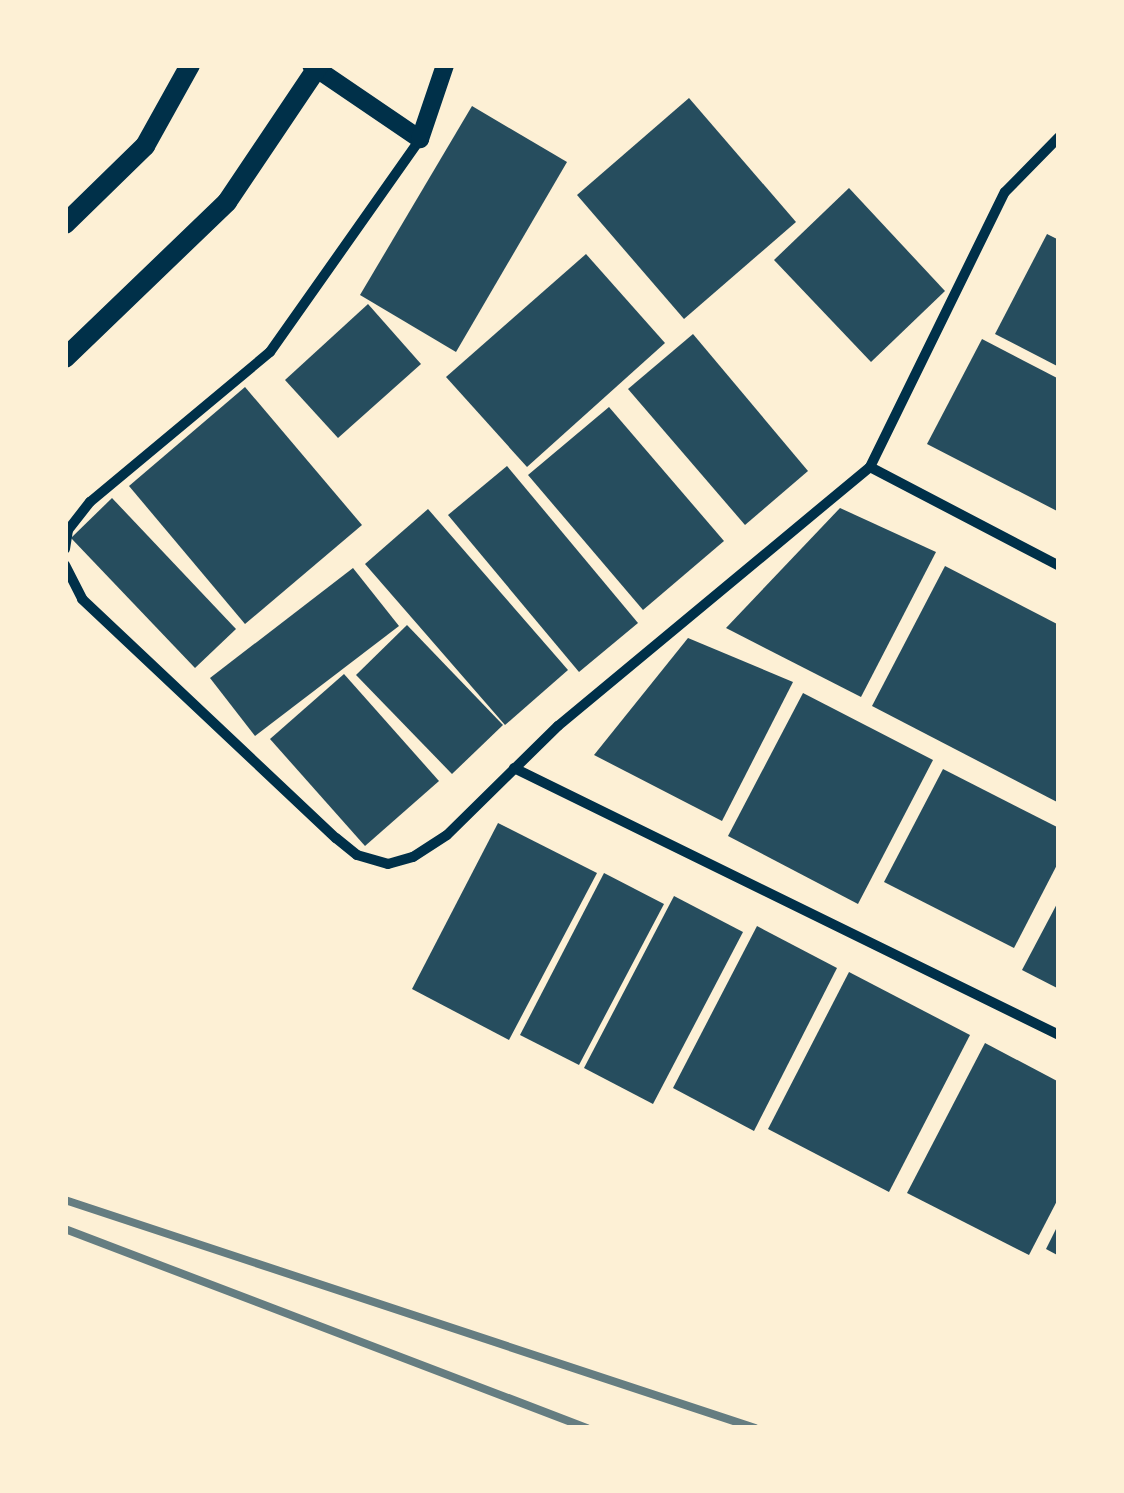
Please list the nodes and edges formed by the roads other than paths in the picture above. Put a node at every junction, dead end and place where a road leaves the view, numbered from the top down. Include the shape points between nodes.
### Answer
1 (190, 65) edge
2 (311, 65) edge
3 (319, 65) edge
4 (445, 65) edge
5 (1059, 137) edge
6 (420, 139) junction
7 (65, 224) edge
8 (65, 358) edge
9 (870, 467) junction
10 (66, 528) edge
11 (65, 549) edge
12 (65, 565) edge
13 (1059, 566) edge
14 (514, 768) junction
15 (1059, 1035) edge

1 - 7 main road via 145,146
2 - 6 street
3 - 8 main road via 227,202
4 - 6 street
5 - 9 street via 1004,192
6 - 10 street via 270,352
9 - 13 street
9 - 14 street
10 - 11 street
12 - 14 street via 82,599 358,855 388,864 413,857 447,834
14 - 15 street

